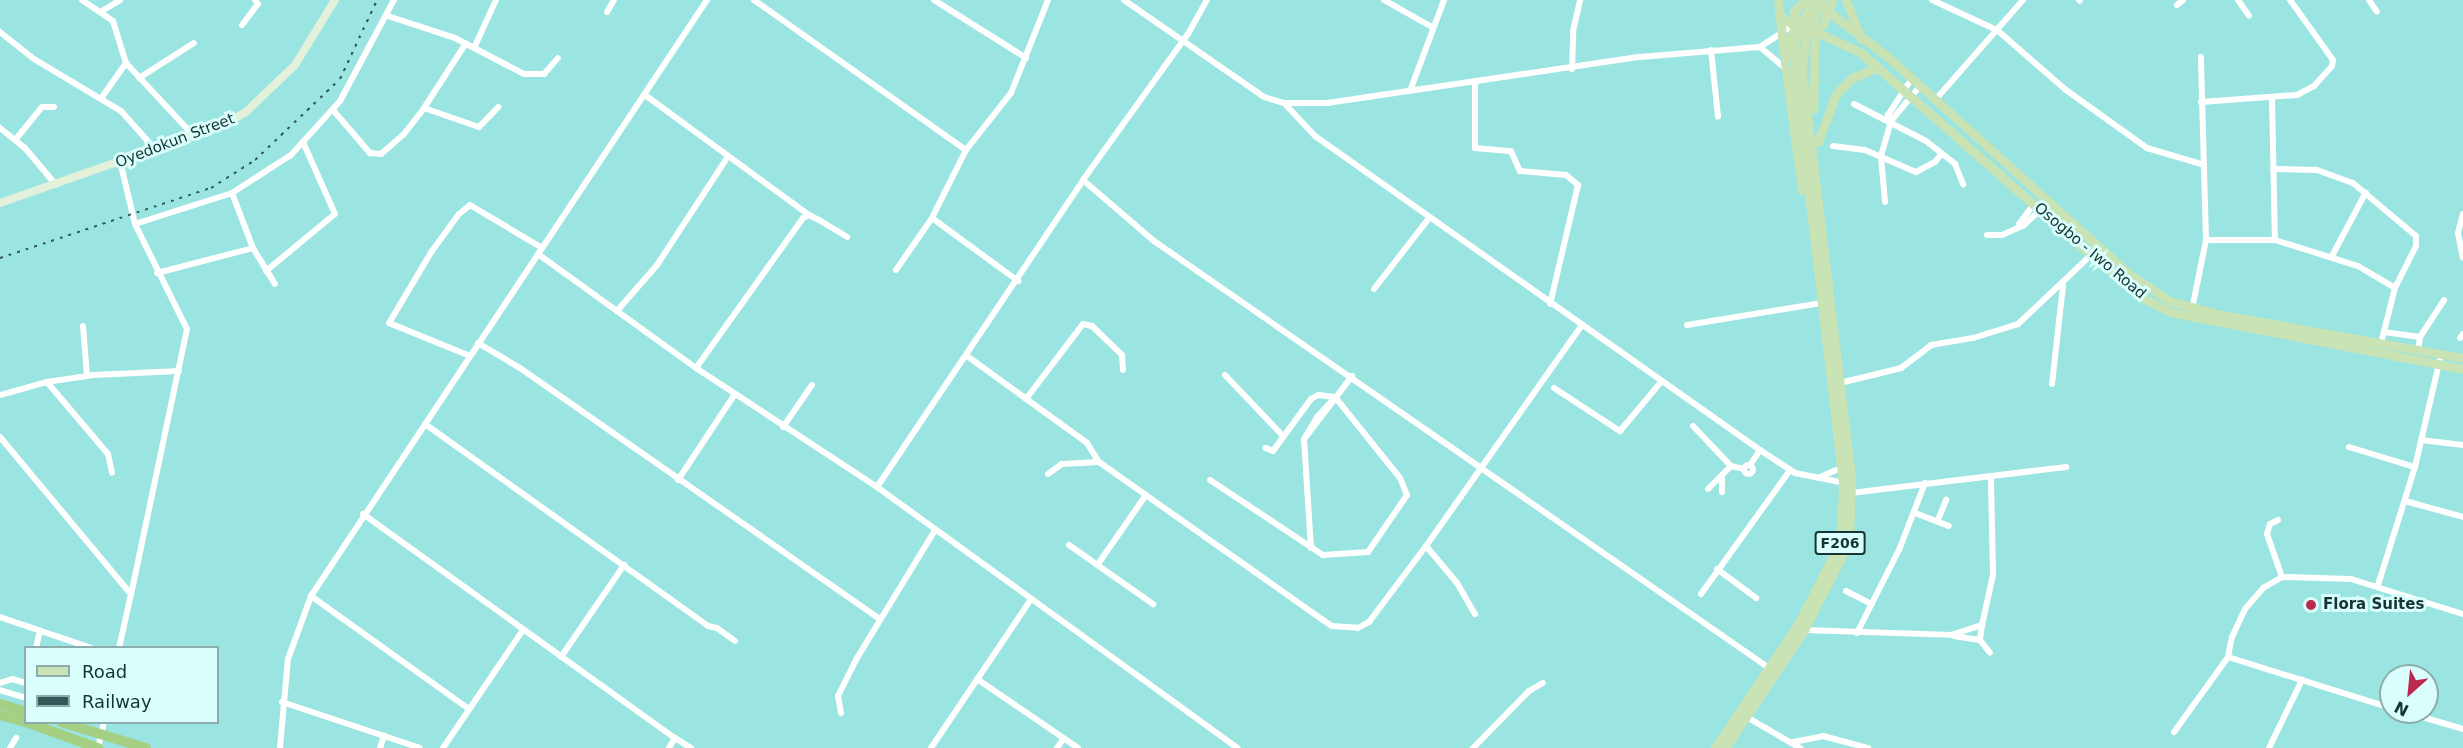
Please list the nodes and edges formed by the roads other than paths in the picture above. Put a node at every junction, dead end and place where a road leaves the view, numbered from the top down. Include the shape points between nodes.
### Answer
1 (82, 0) edge
2 (120, 0) edge
3 (255, 0) edge
4 (335, 0) edge
5 (394, 0) edge
6 (496, 0) edge
7 (614, 0) edge
8 (707, 0) edge
9 (754, 0) edge
10 (934, 0) edge
11 (1048, 0) edge
12 (1124, 0) edge
13 (1207, 0) edge
14 (1384, 0) edge
15 (1444, 0) edge
16 (1580, 0) edge
17 (1778, 0) edge
18 (1806, 0) edge
19 (1822, 0) edge
20 (1832, 0) edge
21 (1846, 0) edge
22 (1932, 0) edge
23 (2023, 0) edge
24 (2183, 0) edge
25 (2238, 0) edge
26 (2290, 0) edge
27 (2370, 0) edge
28 (2177, 5) dead end
29 (102, 11) junction
30 (607, 12) dead end
31 (1824, 12) junction
32 (2377, 12) dead end
33 (388, 16) junction
34 (1780, 16) junction
35 (2249, 16) dead end
36 (1795, 24) junction
37 (242, 25) dead end
38 (1432, 27) junction
39 (1997, 30) junction
40 (1815, 31) junction
41 (0, 32) edge
42 (1781, 33) junction
43 (1861, 39) junction
44 (1182, 40) junction
45 (194, 43) dead end
46 (466, 43) junction
47 (1760, 47) junction
48 (474, 48) junction
49 (1711, 50) junction
50 (2201, 57) dead end
51 (558, 58) dead end
52 (1026, 58) junction
53 (126, 63) junction
54 (1785, 65) junction
55 (1878, 67) junction
56 (1572, 69) junction
57 (139, 78) junction
58 (1912, 78) junction
59 (1475, 83) junction
60 (1920, 86) junction
61 (1905, 88) junction
62 (1410, 91) junction
63 (645, 95) junction
64 (1913, 96) junction
65 (102, 97) junction
66 (1936, 99) junction
67 (2272, 99) junction
68 (2201, 102) junction
69 (1284, 103) junction
70 (1854, 104) dead end
71 (54, 106) dead end
72 (498, 107) dead end
73 (424, 108) junction
74 (333, 110) junction
75 (1718, 117) dead end
76 (1891, 121) junction
77 (0, 128) edge
78 (193, 135) junction
79 (16, 139) junction
80 (303, 142) junction
81 (1818, 142) junction
82 (1833, 146) dead end
83 (155, 149) junction
84 (966, 150) junction
85 (1942, 153) junction
86 (1881, 156) junction
87 (727, 158) junction
88 (120, 161) junction
89 (2202, 164) junction
90 (2273, 169) junction
91 (1083, 180) junction
92 (1963, 184) dead end
93 (56, 185) junction
94 (2366, 192) junction
95 (232, 193) junction
96 (1885, 202) dead end
97 (0, 203) edge
98 (1808, 203) junction
99 (1819, 204) junction
100 (2037, 207) junction
101 (2463, 214) edge
102 (808, 215) junction
103 (932, 218) junction
104 (1429, 218) junction
105 (135, 224) junction
106 (1987, 235) dead end
107 (847, 237) dead end
108 (2205, 240) junction
109 (2275, 240) junction
110 (253, 248) junction
111 (540, 251) junction
112 (2091, 255) junction
113 (2332, 256) junction
114 (2463, 258) edge
115 (896, 270) dead end
116 (266, 271) junction
117 (157, 273) junction
118 (1018, 281) junction
119 (275, 284) dead end
120 (2063, 286) junction
121 (1374, 288) dead end
122 (2395, 288) junction
123 (2444, 300) dead end
124 (1822, 303) junction
125 (1550, 304) junction
126 (2192, 309) junction
127 (617, 311) junction
128 (1687, 325) dead end
129 (83, 326) dead end
130 (1581, 326) junction
131 (2384, 332) junction
132 (2420, 338) junction
133 (478, 343) junction
134 (2381, 343) junction
135 (2418, 350) junction
136 (2441, 354) junction
137 (470, 356) junction
138 (967, 356) junction
139 (2463, 358) edge
140 (2439, 365) junction
141 (696, 368) junction
142 (2463, 369) edge
143 (1123, 370) dead end
144 (179, 371) junction
145 (1225, 375) dead end
146 (87, 376) junction
147 (1352, 376) junction
148 (47, 381) junction
149 (1661, 381) junction
150 (1840, 384) junction
151 (2052, 384) dead end
152 (812, 385) dead end
153 (1554, 388) dead end
154 (735, 394) junction
155 (0, 395) edge
156 (1334, 398) junction
157 (1026, 399) junction
158 (424, 424) junction
159 (1693, 426) dead end
160 (783, 427) junction
161 (0, 436) edge
162 (1283, 436) junction
163 (2421, 440) junction
164 (2463, 445) edge
165 (2349, 447) dead end
166 (1266, 448) dead end
167 (1760, 450) junction
168 (1099, 462) junction
169 (1731, 466) junction
170 (1845, 467) junction
171 (2066, 467) dead end
172 (2415, 467) junction
173 (1481, 468) junction
174 (1790, 470) junction
175 (112, 474) dead end
176 (1048, 474) dead end
177 (1991, 476) junction
178 (1820, 477) junction
179 (1722, 479) junction
180 (678, 480) junction
181 (1210, 480) dead end
182 (1847, 482) junction
183 (1925, 483) junction
184 (877, 487) junction
185 (1708, 489) dead end
186 (1722, 492) dead end
187 (1851, 493) junction
188 (1146, 495) junction
189 (1946, 500) dead end
190 (2405, 501) junction
191 (1915, 513) junction
192 (363, 514) junction
193 (2463, 517) edge
194 (1938, 520) junction
195 (2278, 520) dead end
196 (1949, 526) dead end
197 (936, 530) junction
198 (1069, 545) dead end
199 (1426, 546) junction
200 (1311, 548) junction
201 (1098, 564) junction
202 (624, 565) junction
203 (1718, 570) junction
204 (2282, 578) junction
205 (2378, 585) junction
206 (1846, 591) dead end
207 (131, 594) junction
208 (1701, 594) dead end
209 (311, 596) junction
210 (1756, 598) dead end
211 (1031, 599) junction
212 (1153, 603) dead end
213 (1872, 604) junction
214 (1475, 614) dead end
215 (2463, 614) edge
216 (0, 617) edge
217 (880, 620) junction
218 (1982, 625) junction
219 (40, 630) junction
220 (523, 630) junction
221 (1804, 630) junction
222 (1857, 633) junction
223 (1951, 635) junction
224 (1980, 640) junction
225 (735, 641) dead end
226 (36, 646) edge
227 (85, 646) edge
228 (119, 646) edge
229 (1990, 653) dead end
230 (561, 657) junction
231 (2228, 657) junction
232 (1771, 669) junction
233 (977, 679) junction
234 (2302, 681) junction
235 (24, 682) edge
236 (0, 683) edge
237 (1543, 683) dead end
238 (0, 690) edge
239 (24, 697) edge
240 (282, 702) junction
241 (0, 704) edge
242 (2379, 704) edge
243 (469, 709) junction
244 (24, 711) edge
245 (841, 713) dead end
246 (0, 715) edge
247 (1745, 716) junction
248 (24, 721) edge
249 (2439, 722) edge
250 (32, 724) edge
251 (64, 724) edge
252 (104, 724) edge
253 (2463, 729) edge
254 (2174, 732) dead end
255 (102, 735) junction
256 (384, 736) junction
257 (16, 738) dead end
258 (675, 738) junction
259 (1064, 738) junction
260 (1793, 742) junction
261 (10, 748) edge
262 (98, 748) edge
263 (146, 748) edge
264 (280, 748) edge
265 (380, 748) edge
266 (420, 748) edge
267 (443, 748) edge
268 (669, 748) edge
269 (691, 748) edge
270 (931, 748) edge
271 (1057, 748) edge
272 (1078, 748) edge
273 (1237, 748) edge
274 (1473, 748) edge
275 (1715, 748) edge
276 (1725, 748) edge
277 (1800, 748) edge
278 (1868, 748) edge
279 (2269, 748) edge

1 - 29 street
2 - 29 street
3 - 37 street via 258,3
4 - 78 street, Oyedokun Street via 314,39 277,86 246,112
5 - 33 street
6 - 48 street
7 - 30 street
8 - 63 street
9 - 84 street
10 - 52 street
11 - 52 street
12 - 44 street
13 - 44 street
14 - 38 street
15 - 38 street
16 - 56 street via 1573,31
17 - 34 main road
18 - 31 main road, Osogbo - Iwo Road via 1817,2
18 - 36 main road via 1794,11
18 - 98 main road, F206 via 1795,40 1795,77
19 - 99 main road, F206 via 1804,39 1802,73
20 - 31 main road
21 - 43 main road
22 - 39 street
23 - 39 street
24 - 28 street
25 - 35 street
26 - 67 street via 2333,63 2305,92
27 - 32 street
29 - 53 street via 118,31
31 - 40 main road via 1824,23
31 - 43 main road, Osogbo - Iwo Road
33 - 46 street
33 - 74 street via 359,73
34 - 36 main road, Osogbo - Iwo Road
34 - 42 main road
36 - 40 main road, Osogbo - Iwo Road via 1806,32
36 - 42 street
36 - 54 main road
38 - 62 street
39 - 66 street
39 - 89 street via 2066,90 2147,148
40 - 55 main road, Osogbo - Iwo Road
40 - 81 main road via 1812,100
41 - 65 street via 34,59
42 - 47 street
42 - 54 main road
43 - 58 main road, Osogbo - Iwo Road
44 - 69 street via 1264,96
44 - 91 street
45 - 57 street
46 - 48 street
46 - 73 street
47 - 49 street
47 - 54 street
48 - 51 street via 502,65 531,75 544,74
49 - 56 street
49 - 75 street
50 - 68 street
52 - 84 street via 1011,93
53 - 57 street
53 - 65 street
54 - 98 main road via 1799,178
55 - 61 main road, Osogbo - Iwo Road
55 - 81 main road via 1852,78 1836,94
56 - 59 street
57 - 78 street
58 - 60 main road, Osogbo - Iwo Road
58 - 61 street
59 - 62 street
59 - 125 street via 1475,148 1514,152 1520,171 1566,175 1578,184
60 - 64 street
60 - 66 main road, Osogbo - Iwo Road
61 - 64 main road, Osogbo - Iwo Road
61 - 76 street via 1888,115
62 - 69 street via 1328,103
63 - 87 street
63 - 111 street
64 - 76 street
64 - 100 main road, Osogbo - Iwo Road
65 - 83 street via 121,111
66 - 126 main road, Osogbo - Iwo Road via 2129,274 2170,301
67 - 68 street
67 - 90 street
68 - 89 street
69 - 104 street via 1315,136
70 - 76 street
71 - 79 street via 42,107
72 - 73 street via 478,127
73 - 74 street via 389,149 376,155 361,145
74 - 80 street
76 - 85 street
76 - 86 street
77 - 79 street
78 - 83 street, Oyedokun Street
79 - 93 street
80 - 95 street via 265,175
80 - 116 street via 335,214
81 - 99 main road via 1822,193
82 - 86 street
83 - 88 street, Oyedokun Street
84 - 103 street
85 - 86 street via 1926,169 1916,172
85 - 92 street via 1955,164
86 - 96 street
87 - 102 street
87 - 127 street via 657,265 641,278
88 - 93 street, Oyedokun Street
88 - 105 street
89 - 108 street
90 - 94 street via 2332,174
90 - 109 street
91 - 118 street
91 - 147 street via 1154,241
93 - 97 street, Oyedokun Street
94 - 113 street
94 - 122 street via 2406,224 2417,241
95 - 105 street
95 - 110 street
98 - 124 main road, F206
99 - 150 main road, F206
100 - 106 street via 2002,235
100 - 112 main road, Osogbo - Iwo Road
101 - 114 street via 2458,233
102 - 107 street
102 - 141 street via 777,251
103 - 115 street
103 - 118 street
104 - 121 street
104 - 125 street
105 - 117 street
108 - 109 street
108 - 126 street
109 - 113 street
110 - 116 street
110 - 117 street
111 - 127 street
111 - 133 street
111 - 137 street via 470,205 432,251 389,323
112 - 120 street
112 - 140 main road, Osogbo - Iwo Road via 2145,298 2181,316
113 - 122 street
116 - 119 street
117 - 144 street via 187,328
118 - 138 street
120 - 150 street via 2018,324 1973,338 1931,345 1901,368
120 - 151 street
122 - 131 street
123 - 132 street
124 - 128 street
124 - 170 main road, F206
125 - 130 street
126 - 134 main road, Osogbo - Iwo Road
127 - 141 street
129 - 146 street
130 - 149 street
130 - 173 street
131 - 132 street
131 - 134 street
132 - 135 street
133 - 137 street
133 - 180 street
134 - 135 main road, Osogbo - Iwo Road
135 - 136 main road, Osogbo - Iwo Road
136 - 139 main road, Osogbo - Iwo Road
136 - 140 street
137 - 158 street
138 - 157 street
138 - 184 street
140 - 142 main road, Osogbo - Iwo Road
140 - 163 street
141 - 154 street
143 - 157 street via 1122,355 1092,327 1083,324
144 - 146 street
144 - 207 street
145 - 162 street
146 - 148 street
147 - 156 street
147 - 173 street
148 - 155 street
148 - 175 street via 108,454
149 - 153 street via 1620,431
149 - 167 street
150 - 170 main road, F206
152 - 160 street
154 - 160 street
154 - 180 street
156 - 162 street via 1318,395 1311,399
156 - 200 street via 1304,439
156 - 200 street via 1400,478 1407,495 1368,552 1323,555
157 - 168 street via 1087,443
158 - 192 street
158 - 202 street
159 - 169 street
160 - 184 street
161 - 207 street
162 - 166 street via 1273,451
163 - 164 street
163 - 172 street
165 - 172 street
167 - 169 street via 1747,467
167 - 174 street
168 - 176 street via 1062,464
168 - 188 street
169 - 179 street
170 - 178 street
170 - 182 main road, F206
171 - 177 street
172 - 190 street
173 - 199 street
173 - 232 street
174 - 178 street
174 - 203 street
177 - 183 street
177 - 218 street via 1993,575
178 - 182 street
179 - 185 street
179 - 186 street
180 - 217 street
181 - 200 street
182 - 187 main road, F206
182 - 232 main road, F206 via 1841,540
183 - 187 street
183 - 191 street
184 - 197 street
187 - 221 main road, F206 via 1849,542
188 - 199 street via 1323,620 1344,628 1358,628 1369,622
188 - 201 street
189 - 194 street
190 - 193 street
190 - 205 street
191 - 194 street
191 - 213 street
192 - 209 street
192 - 220 street
194 - 196 street
195 - 204 street via 2270,524 2267,534
197 - 211 street
197 - 217 street
198 - 201 street
199 - 214 street via 1457,583
201 - 212 street
202 - 225 street
202 - 230 street
203 - 208 street
203 - 210 street
204 - 205 street via 2323,576
204 - 231 street via 2262,588 2245,609
205 - 215 street
206 - 213 street
207 - 228 street
209 - 240 street via 288,659
209 - 243 street
211 - 233 street
211 - 273 street
213 - 222 street
216 - 219 street
217 - 245 street via 838,696
218 - 223 street
218 - 224 street
219 - 226 street
219 - 227 street
220 - 230 street
220 - 243 street
221 - 222 street
221 - 232 main road, F206
222 - 223 street
223 - 224 street
224 - 229 street
230 - 258 street
231 - 234 street
231 - 254 street
232 - 247 main road, F206
232 - 275 main road, F206
233 - 259 street
233 - 270 street
234 - 242 street
234 - 279 street
235 - 236 street via 12,679
237 - 274 street via 1529,691
238 - 239 street
240 - 256 street
240 - 264 street
241 - 244 highway
243 - 267 street
246 - 248 highway
247 - 260 street
247 - 276 main road, F206
249 - 253 street
250 - 262 highway
251 - 255 highway
252 - 255 street
255 - 262 street
255 - 263 highway
256 - 265 street
256 - 266 street
257 - 261 street
258 - 268 street
258 - 269 street
259 - 271 street
259 - 272 street
260 - 277 street
260 - 278 street via 1823,736

